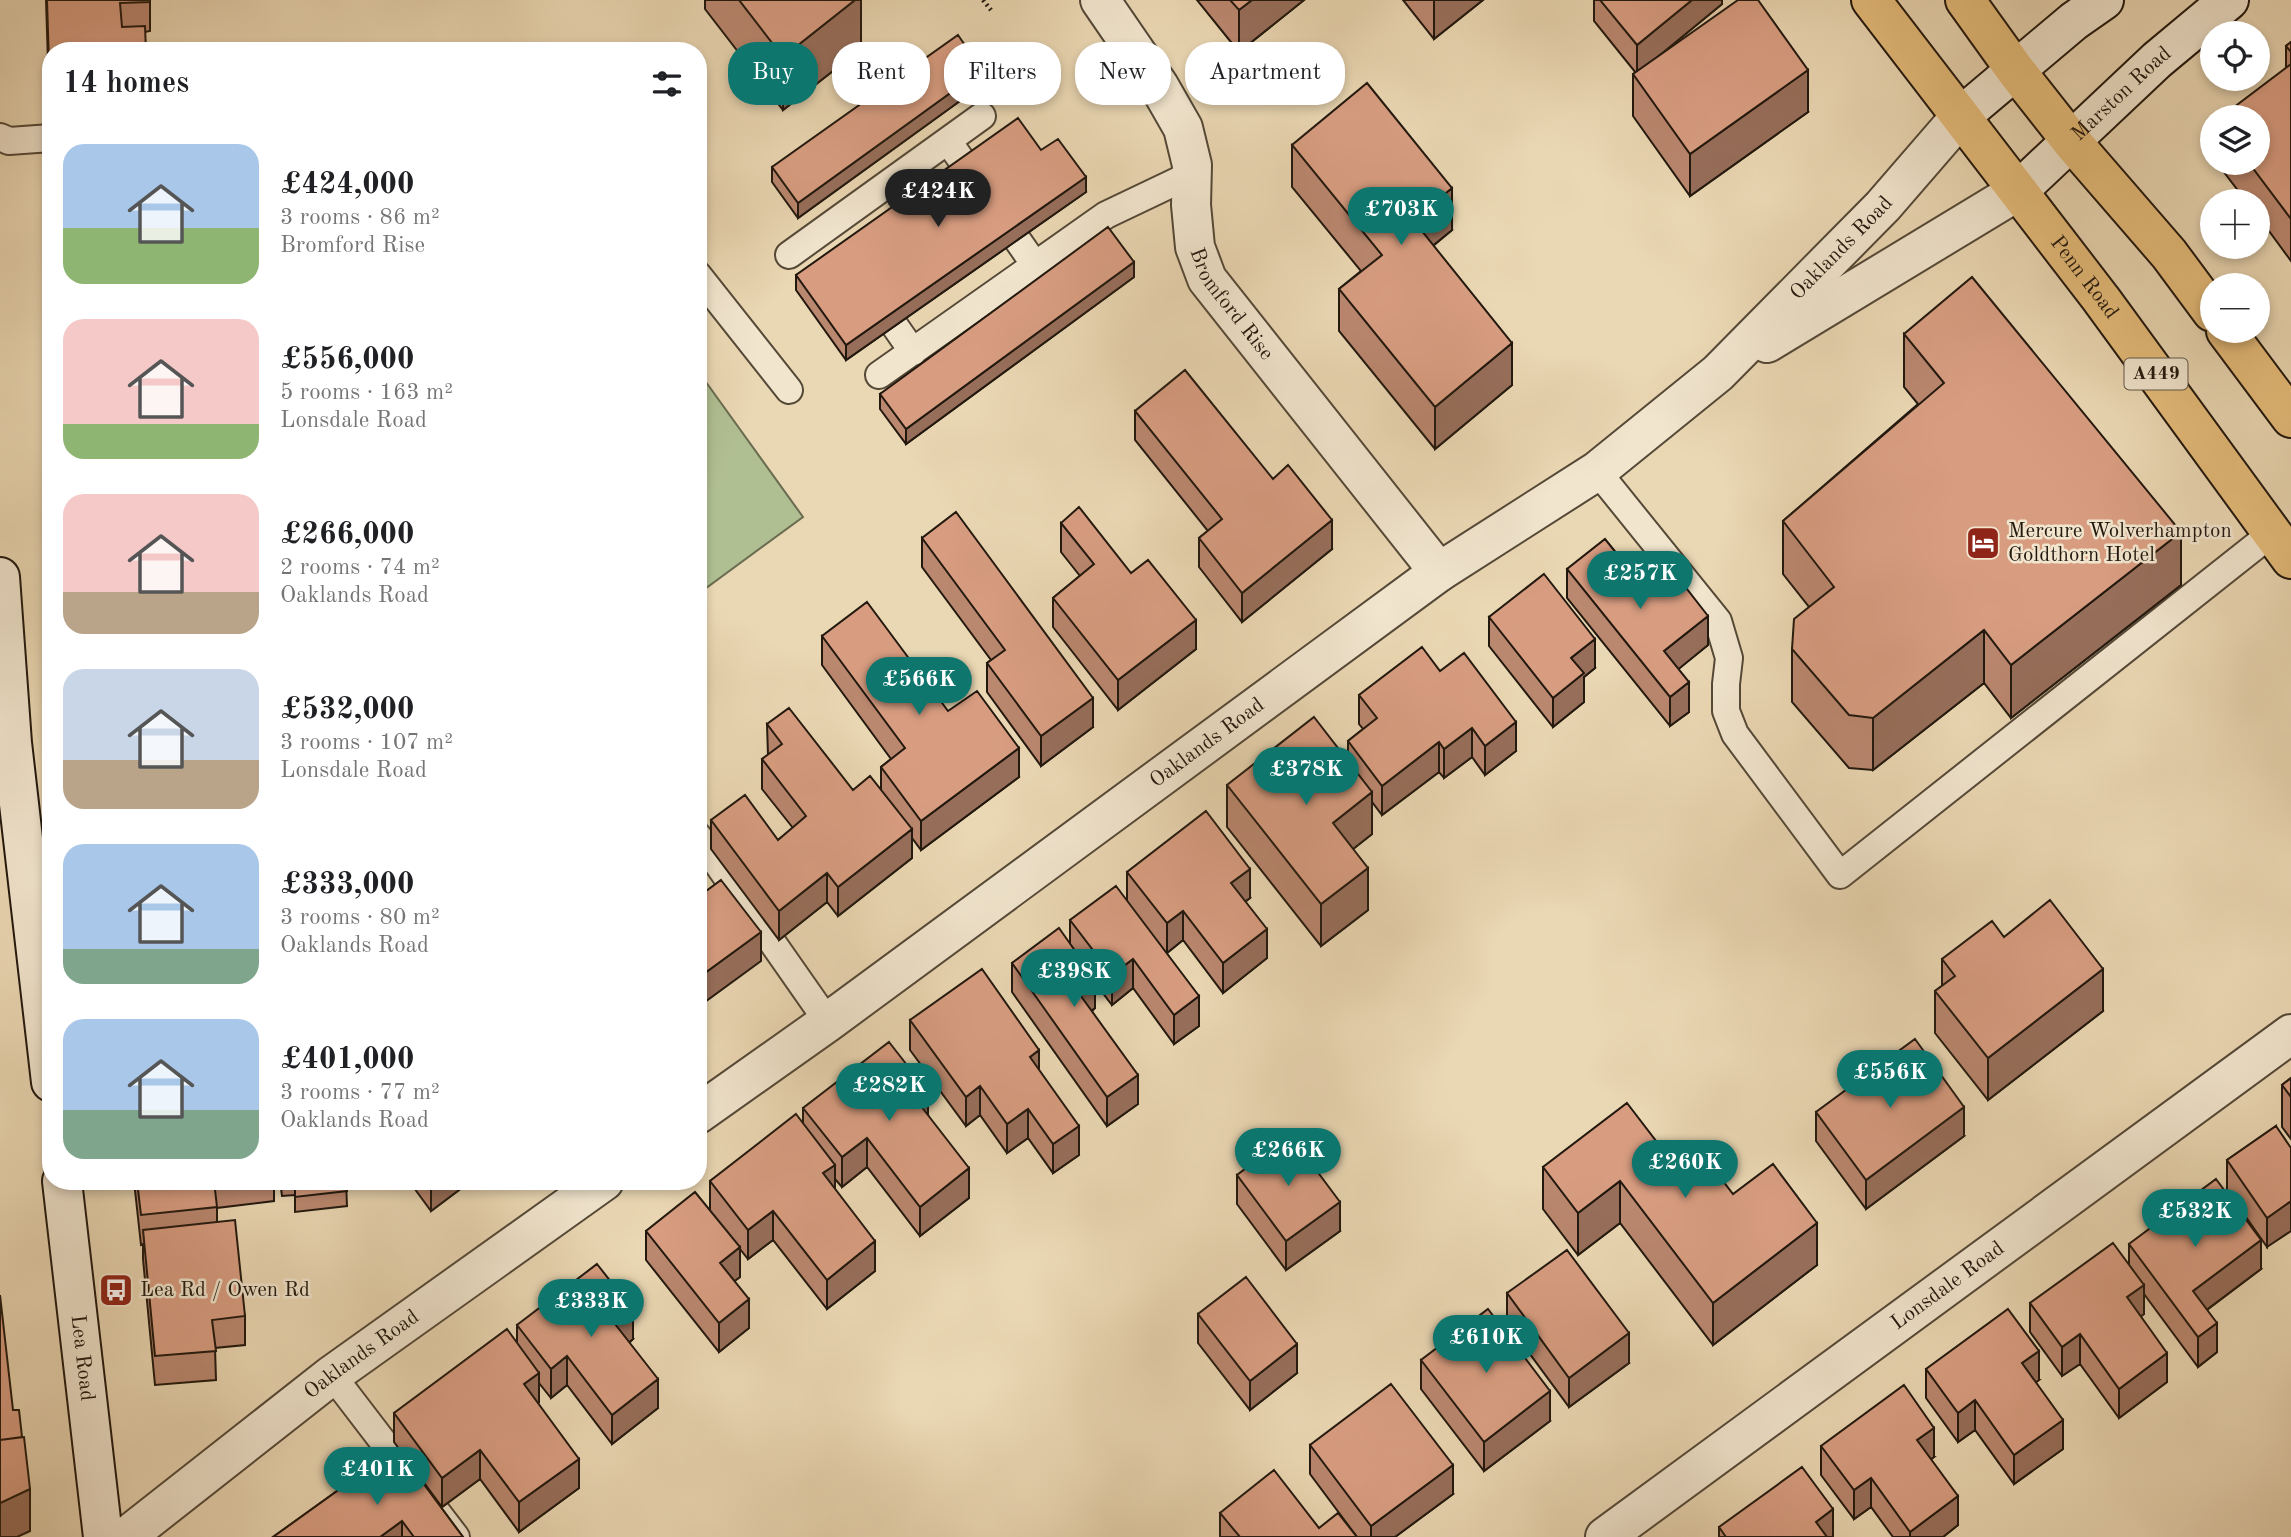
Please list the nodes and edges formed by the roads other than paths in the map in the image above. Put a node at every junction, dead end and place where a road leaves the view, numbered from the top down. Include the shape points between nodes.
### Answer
1 (1100, 0) edge
2 (1871, 0) edge
3 (1965, 0) edge
4 (2104, 0) edge
5 (2229, 0) edge
6 (2016, 71) junction
7 (982, 116) dead end
8 (1959, 117) junction
9 (0, 137) edge
10 (42, 139) edge
11 (948, 141) junction
12 (2072, 142) junction
13 (1192, 174) junction
14 (2018, 191) junction
15 (827, 228) junction
16 (842, 251) edge
17 (789, 255) dead end
18 (1035, 265) junction
19 (858, 273) edge
20 (707, 286) edge
21 (2200, 296) edge
22 (2235, 343) edge
23 (913, 352) junction
24 (1717, 373) junction
25 (879, 375) dead end
26 (789, 390) dead end
27 (2291, 418) edge
28 (1597, 471) junction
29 (2281, 546) edge
30 (1439, 572) junction
31 (0, 578) edge
32 (6, 741) edge
33 (707, 849) edge
34 (42, 1014) edge
35 (828, 1022) junction
36 (2291, 1034) edge
37 (707, 1108) edge
38 (63, 1190) edge
39 (591, 1190) edge
40 (332, 1375) junction
41 (103, 1537) edge
42 (127, 1537) edge
43 (456, 1537) edge
44 (1605, 1537) edge

1 - 13 street, Bromford Rise via 1183,128
2 - 8 highway, Penn Road / A449
3 - 6 highway
4 - 6 street
5 - 12 street, Marston Road via 2157,60
6 - 8 street
6 - 12 highway
7 - 11 lane
8 - 14 highway, Penn Road / A449
8 - 24 street, Oaklands Road via 1883,206
9 - 10 lane via 9,141
11 - 15 lane
11 - 18 lane
12 - 14 street, Marston Road
12 - 21 highway
13 - 18 lane via 1106,215
13 - 30 street, Bromford Rise via 1195,247 1207,279
14 - 24 street, Oaklands Road
14 - 29 highway, Penn Road / A449
15 - 16 lane
15 - 17 lane
18 - 23 lane
19 - 23 lane
20 - 26 lane
22 - 27 highway
23 - 25 lane
24 - 28 street, Oaklands Road
28 - 29 lane via 1718,621 1730,658 1726,711 1735,734 1840,875
28 - 30 street, Oaklands Road
30 - 35 street, Oaklands Road
31 - 32 street
32 - 34 street
33 - 35 lane
35 - 37 street, Oaklands Road
36 - 44 street, Lonsdale Road
38 - 41 street, Lea Road
39 - 40 street, Oaklands Road
40 - 42 street, Oaklands Road
40 - 43 lane

